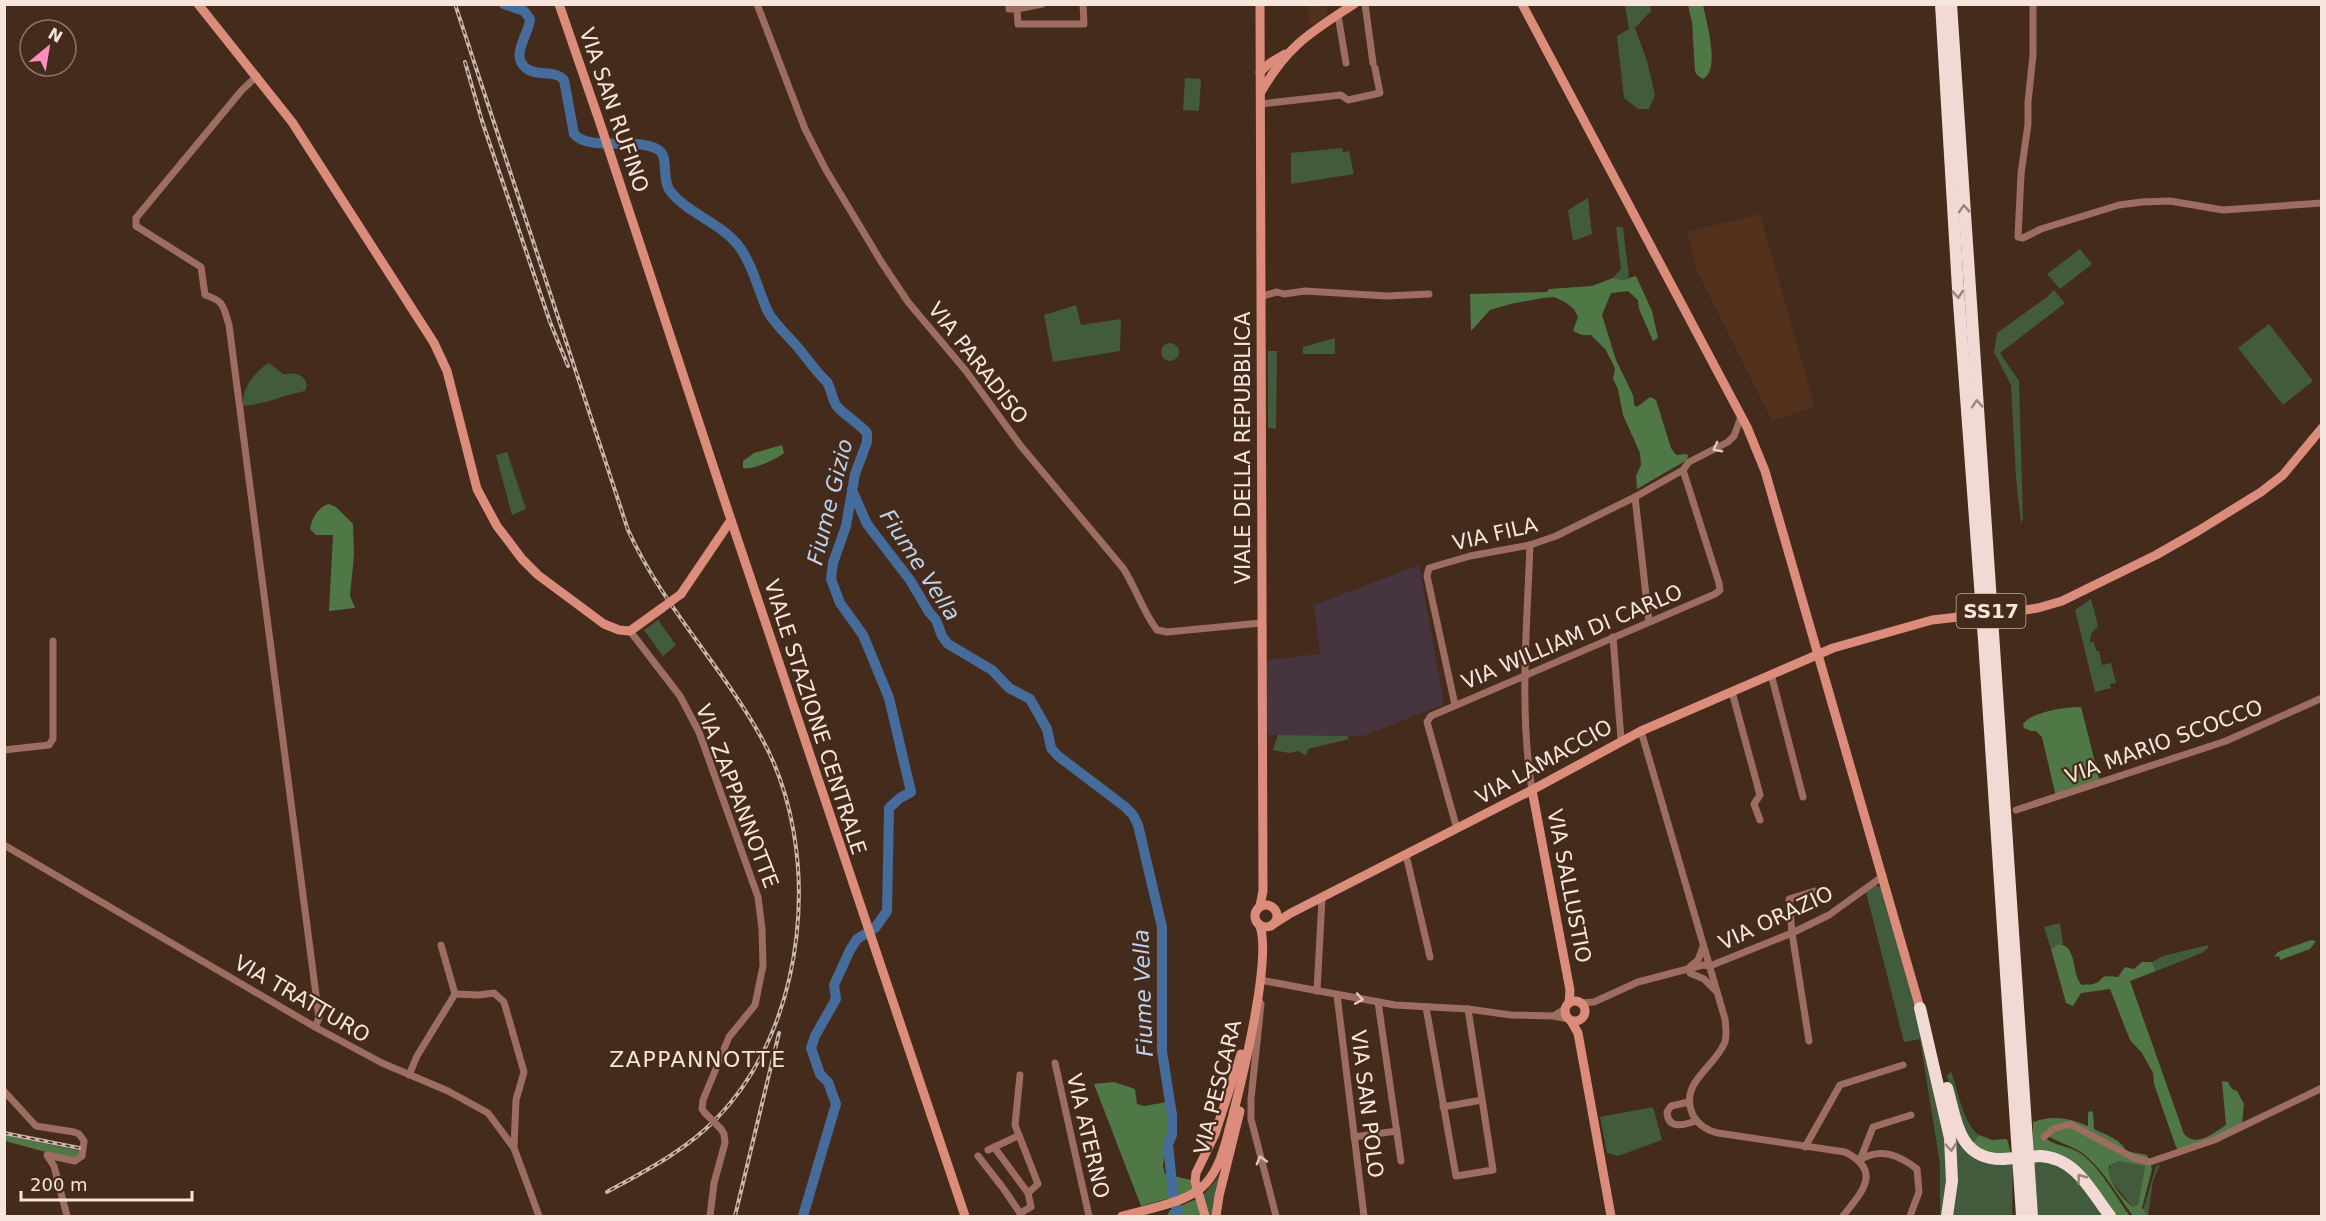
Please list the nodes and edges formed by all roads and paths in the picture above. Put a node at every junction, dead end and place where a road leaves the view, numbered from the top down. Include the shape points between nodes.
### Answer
1 (198, 4) edge
2 (559, 4) edge
3 (757, 4) edge
4 (1009, 4) edge
5 (1042, 4) edge
6 (1083, 4) edge
7 (1260, 4) edge
8 (1354, 4) edge
9 (1365, 4) edge
10 (1522, 4) edge
11 (1941, 4) edge
12 (1951, 4) edge
13 (2033, 4) edge
14 (1017, 9) junction
15 (1338, 15) junction
16 (1260, 48) junction
17 (1346, 63) dead end
18 (1276, 64) junction
19 (1260, 72) junction
20 (257, 76) junction
21 (1260, 94) junction
22 (1260, 104) junction
23 (2322, 203) edge
24 (635, 227) joint
25 (1429, 294) dead end
26 (1262, 296) junction
27 (1741, 417) junction
28 (2322, 428) edge
29 (1683, 470) junction
30 (1635, 497) junction
31 (731, 520) junction
32 (1530, 545) junction
33 (1649, 622) junction
34 (1261, 623) junction
35 (630, 630) junction
36 (1813, 633) junction
37 (1613, 637) junction
38 (53, 641) dead end
39 (1833, 648) junction
40 (1819, 653) junction
41 (1825, 673) junction
42 (1771, 674) junction
43 (1526, 675) junction
44 (1732, 692) junction
45 (2322, 698) edge
46 (1455, 705) junction
47 (1641, 730) junction
48 (1621, 739) junction
49 (4, 750) edge
50 (1532, 790) junction
51 (1803, 797) dead end
52 (2016, 810) dead end
53 (1760, 820) dead end
54 (1457, 829) junction
55 (4, 845) edge
56 (1406, 855) junction
57 (1883, 876) junction
58 (1263, 891) junction
59 (1815, 891) dead end
60 (1322, 898) junction
61 (1260, 906) junction
62 (1273, 907) junction
63 (1291, 913) junction
64 (1258, 924) junction
65 (1274, 924) junction
66 (1792, 933) junction
67 (1264, 940) junction
68 (441, 945) dead end
69 (1704, 945) junction
70 (1430, 957) dead end
71 (1710, 966) junction
72 (1688, 972) junction
73 (1260, 980) junction
74 (1317, 991) junction
75 (455, 994) junction
76 (1337, 995) junction
77 (1257, 998) junction
78 (1719, 998) junction
79 (1378, 1002) junction
80 (1425, 1007) junction
81 (1577, 1008) junction
82 (1920, 1008) junction
83 (1468, 1009) junction
84 (1552, 1016) junction
85 (1570, 1020) junction
86 (315, 1027) junction
87 (1578, 1033) junction
88 (1250, 1036) junction
89 (1809, 1041) dead end
90 (1055, 1063) dead end
91 (1903, 1065) dead end
92 (409, 1075) junction
93 (1020, 1075) dead end
94 (1241, 1080) junction
95 (2322, 1088) edge
96 (4, 1091) edge
97 (1482, 1100) junction
98 (1689, 1102) junction
99 (1443, 1107) junction
100 (1911, 1115) dead end
101 (1696, 1121) junction
102 (501, 1128) junction
103 (514, 1128) junction
104 (1397, 1131) junction
105 (1018, 1136) junction
106 (1354, 1137) junction
107 (2044, 1137) dead end
108 (1805, 1147) junction
109 (514, 1148) junction
110 (2017, 1148) junction
111 (978, 1156) dead end
112 (1860, 1160) junction
113 (1401, 1161) dead end
114 (1029, 1193) junction
115 (1021, 1215) edge
116 (67, 1216) edge
117 (539, 1216) edge
118 (710, 1216) edge
119 (965, 1216) edge
120 (1089, 1216) edge
121 (1122, 1216) edge
122 (1205, 1216) edge
123 (1216, 1216) edge
124 (1276, 1216) edge
125 (1364, 1216) edge
126 (1611, 1216) edge
127 (1843, 1216) edge
128 (1910, 1216) edge
129 (1947, 1216) edge
130 (2014, 1216) edge
131 (2022, 1216) edge
132 (2032, 1216) edge
133 (2110, 1216) edge

1 - 20 street
2 - 24 street, VIA SAN RUFINO
3 - 34 street, VIA PARADISO via 805,129 882,263 1020,445 1123,568 1157,630
4 - 14 street via 1009,9
5 - 14 street
6 - 14 street via 1084,24 1018,24
7 - 16 street, VIALE DELLA REPUBBLICA
8 - 15 street
9 - 22 street via 1380,93 1348,100 1341,95
10 - 27 street
11 -> 110 highway, SS17
132 -> 12 highway, SS17
13 - 23 street via 2033,55 2018,237 2119,205 2142,202 2170,201 2223,210
15 - 17 street
15 - 18 street via 1304,38
16 - 18 street
16 - 19 street, VIALE DELLA REPUBBLICA
18 - 19 street via 1268,74
18 - 21 street
19 - 21 street, VIALE DELLA REPUBBLICA
20 - 35 street via 292,122 434,343 447,371 477,489 497,526 538,575 604,624
20 - 86 street via 136,218 136,226 201,267 205,295 223,304 229,325 319,1018
21 - 22 street, VIALE DELLA REPUBBLICA
22 - 26 street, VIALE DELLA REPUBBLICA
24 - 31 street, VIALE STAZIONE CENTRALE
25 - 26 street via 1387,296 1305,291
26 - 34 street, VIALE DELLA REPUBBLICA
27 -> 29 street, VIA FILA via 1728,442 1689,462
27 - 36 street via 1765,471
28 - 39 street, VIA LAMACCIO, bridge via 2283,475 2261,492 2156,555 2062,601 2004,613 1932,620
29 - 30 street, VIA FILA
29 - 33 street, VIA WILLIAM DI CARLO via 1720,590
30 - 32 street, VIA FILA
30 - 33 street
31 - 35 street, bridge via 681,594
31 - 119 street, VIALE STAZIONE CENTRALE
32 - 43 street
32 - 46 street, VIA FILA via 1429,568 1427,576
33 - 37 street, VIA WILLIAM DI CARLO
34 - 58 street, VIALE DELLA REPUBBLICA
35 - 118 street, VIA ZAPPANNOTTE, bridge via 680,696 699,732 752,878 762,929 763,966 755,1005 729,1037 703,1100 702,1109 721,1129 725,1143
36 - 39 street
36 - 40 street
37 - 43 street, VIA WILLIAM DI CARLO
37 - 48 street
38 - 49 street via 53,739 49,746
39 - 40 street, VIA LAMACCIO
39 - 41 street
40 - 41 street
40 - 42 street, VIA LAMACCIO
41 - 57 street
42 - 44 street, VIA LAMACCIO
42 - 51 street
43 - 46 street, VIA WILLIAM DI CARLO
43 - 50 street
44 - 47 street, VIA LAMACCIO
44 - 53 street via 1760,795 1754,804
45 - 52 street, VIA MARIO SCOCCO via 2226,741
46 - 54 street, VIA WILLIAM DI CARLO via 1431,716 1427,722
47 - 48 street, VIA LAMACCIO
47 - 69 street
48 - 50 street, VIA LAMACCIO
50 - 54 street, VIA LAMACCIO
50 - 81 street, VIA SALLUSTIO via 1570,990
54 - 56 street, VIA LAMACCIO
55 - 86 street, VIA TRATTURO
56 - 60 street, VIA LAMACCIO
56 - 70 street
57 - 66 street, VIA ORAZIO via 1838,909
57 - 82 street
58 - 61 street, VIALE DELLA REPUBBLICA
58 - 62 street, VIALE DELLA REPUBBLICA
59 - 66 street via 1789,899
60 - 63 street, VIA LAMACCIO
60 - 74 street
61 - 62 street
61 - 64 street via 1255,915
62 - 63 street
62 - 65 street via 1278,915
63 - 65 street, VIA LAMACCIO
64 - 65 street
64 - 67 street, VIA PESCARA
65 - 67 street, VIA PESCARA
66 - 71 street, VIA ORAZIO
66 - 89 street
67 - 73 street, VIA PESCARA
68 - 75 street
69 - 71 street
69 - 72 street, VIA ORAZIO
71 - 72 street, VIA ORAZIO
71 - 78 street
72 - 78 street via 1710,985
72 - 81 street, VIA ORAZIO via 1638,982
73 - 74 street
73 - 77 street, VIA PESCARA
74 - 76 street
75 - 92 street
75 - 103 street via 494,993 504,1002 524,1072
76 -> 79 street
76 - 106 street, VIA SAN POLO
77 - 88 street, VIA PESCARA
124 -> 77 street via 1251,1119 1261,1004
78 - 98 street via 1725,1019 1724,1043 1693,1084
79 - 80 street
79 - 104 street
80 - 83 street
80 - 99 street
81 - 84 street, VIA ORAZIO
81 - 85 street, VIA SALLUSTIO
81 - 85 street via 1577,1021
81 - 87 street
82 -> 129 highway via 1950,1138 1952,1181
133 -> 82 highway, bridge via 2075,1169 2057,1159 1986,1158 1964,1141
83 - 84 street
83 - 97 street
84 - 85 street
85 - 87 street
86 - 92 street, VIA TRATTURO
87 - 126 street
88 - 94 street, VIA PESCARA
88 - 122 street via 1215,1134 1196,1173
90 - 120 street, VIA ATERNO
91 - 108 street via 1840,1085
92 - 102 street, VIA TRATTURO via 470,1101
93 - 105 street via 1015,1119
94 - 121 street, VIA PESCARA, bridge via 1217,1168 1202,1189 1184,1199
94 - 123 street via 1237,1126
95 - 107 street via 2214,1140 2150,1162 2070,1124 2053,1129
96 - 116 street via 36,1126 74,1132 84,1141 82,1156 75,1161 47,1155 54,1166
97 - 99 street
97 - 99 street via 1493,1170 1456,1176
98 - 101 street
98 - 101 street via 1669,1108 1667,1118 1676,1125
100 - 112 street via 1873,1127
101 - 108 street via 1718,1133
102 - 103 street
102 - 109 street, VIA TRATTURO
103 - 109 street
104 - 106 street
104 - 113 street
105 - 114 street via 1038,1184
105 - 114 street via 991,1148
106 - 125 street, VIA SAN POLO
108 - 112 street via 1845,1152
109 - 117 street, VIA TRATTURO
110 - 130 highway
110 - 131 highway, SS17
111 - 115 street
112 - 127 street via 1865,1168 1865,1186
112 - 128 street via 1868,1155 1892,1154 1917,1169 1919,1192
114 - 115 street via 1031,1207

